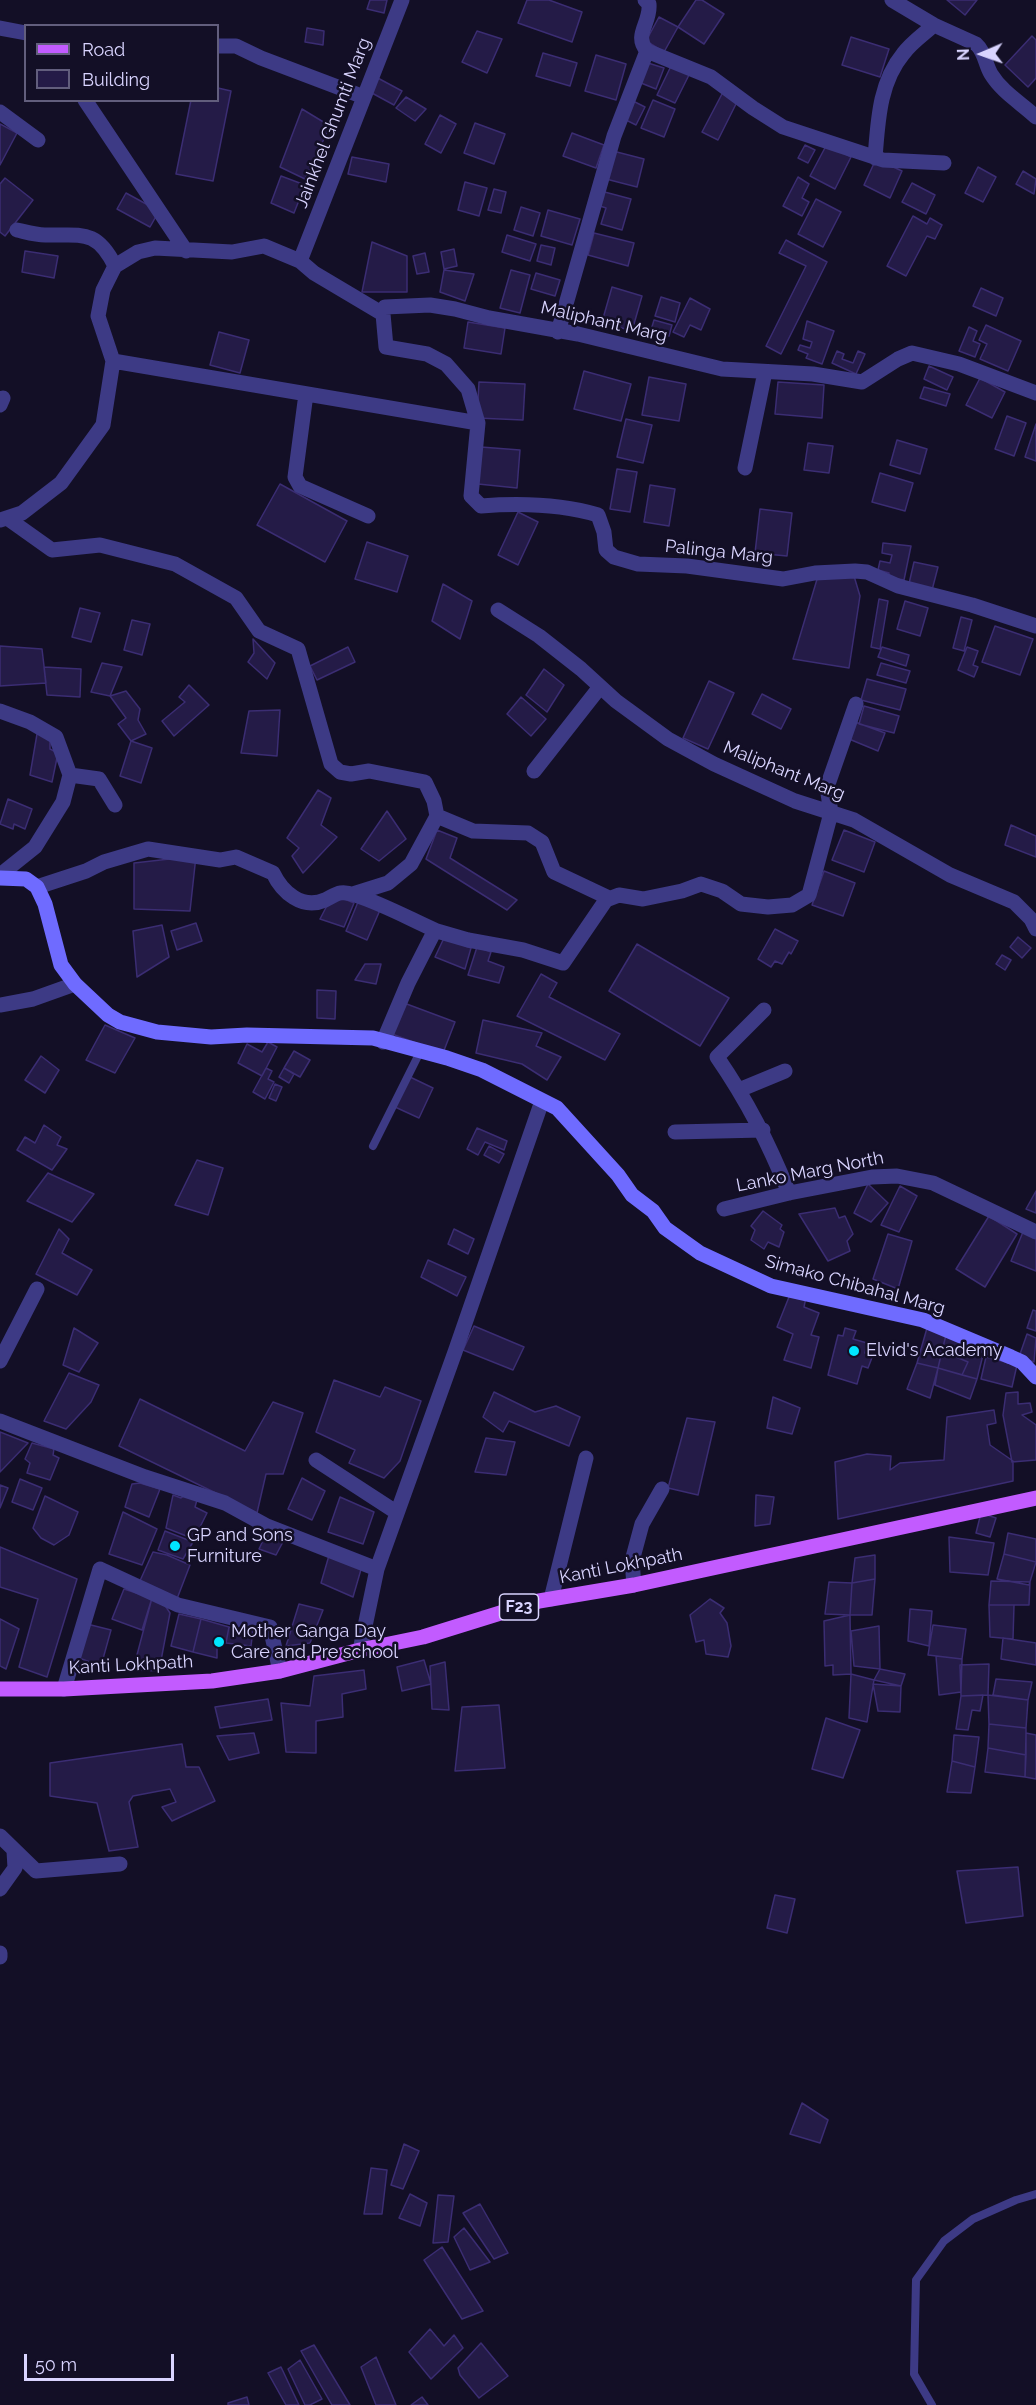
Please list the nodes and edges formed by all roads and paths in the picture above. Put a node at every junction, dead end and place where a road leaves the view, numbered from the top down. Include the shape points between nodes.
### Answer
1 (402, 0) edge
2 (645, 0) edge
3 (892, 0) edge
4 (934, 25) junction
5 (0, 28) edge
6 (24, 33) edge
7 (219, 46) edge
8 (647, 51) junction
9 (364, 97) junction
10 (86, 102) edge
11 (0, 112) edge
12 (1036, 117) edge
13 (38, 140) dead end
14 (875, 158) junction
15 (944, 163) dead end
16 (17, 230) dead end
17 (186, 251) junction
18 (300, 261) junction
19 (115, 266) junction
20 (383, 314) junction
21 (558, 332) junction
22 (113, 361) junction
23 (765, 372) junction
24 (1036, 393) edge
25 (306, 394) junction
26 (478, 423) junction
27 (745, 468) dead end
28 (368, 516) dead end
29 (3, 519) edge
30 (498, 609) dead end
31 (1036, 626) edge
32 (600, 687) junction
33 (856, 704) dead end
34 (0, 711) edge
35 (534, 771) dead end
36 (70, 775) junction
37 (115, 805) dead end
38 (831, 813) junction
39 (437, 816) junction
40 (0, 876) edge
41 (37, 887) junction
42 (354, 894) junction
43 (609, 898) junction
44 (1036, 929) edge
45 (437, 931) junction
46 (75, 984) junction
47 (0, 1005) edge
48 (764, 1010) dead end
49 (383, 1042) junction
50 (420, 1050) junction
51 (785, 1071) dead end
52 (740, 1090) junction
53 (542, 1101) junction
54 (762, 1130) junction
55 (675, 1132) dead end
56 (373, 1146) dead end
57 (789, 1193) junction
58 (724, 1209) dead end
59 (1036, 1232) edge
60 (37, 1288) dead end
61 (0, 1361) edge
62 (1036, 1377) edge
63 (0, 1421) edge
64 (586, 1458) dead end
65 (316, 1460) dead end
66 (662, 1489) dead end
67 (1036, 1498) edge
68 (396, 1512) junction
69 (377, 1569) junction
70 (634, 1586) junction
71 (551, 1599) junction
72 (360, 1650) junction
73 (280, 1671) junction
74 (0, 1689) edge
75 (64, 1689) junction
76 (0, 1836) edge
77 (14, 1851) junction
78 (120, 1864) dead end
79 (0, 1889) edge
80 (1036, 2194) edge
81 (932, 2405) edge

1 - 9 street, Jainkhel Ghumti Marg
2 - 8 street via 650,13 640,37
3 - 4 street
4 - 12 street via 981,49 990,73
4 - 14 street via 903,53 887,82
5 - 6 street
7 - 9 street via 236,46
8 - 14 street via 711,77 783,127
8 - 21 street via 614,136
9 - 18 street, Jainkhel Ghumti Marg
10 - 17 street
11 - 13 street
14 - 15 street
16 - 19 street via 42,235 85,234 107,249
17 - 18 street via 232,252 264,246
17 - 19 street via 155,248 138,252
18 - 20 street
19 - 22 street via 103,290 98,316
20 - 21 street, Maliphant Marg via 385,307 430,305
20 - 26 street via 386,347 428,354 446,364 468,389
21 - 23 street, Maliphant Marg via 722,369
22 - 25 street
22 - 29 street via 103,425 61,483 22,513
23 - 24 street, Maliphant Marg via 862,382 912,352 959,364
23 - 27 street
25 - 26 street
25 - 28 street via 295,477 300,486
26 - 31 street, Palinga Marg via 471,496 481,506 540,505 598,515 606,550 614,557 638,564 687,566 783,579 815,573 867,572 898,586
29 - 39 street via 51,550 100,544 175,564 236,598 259,631 298,648 331,764 340,772 369,771 425,782
30 - 32 street, Maliphant Marg via 539,636
32 - 35 street
32 - 38 street, Maliphant Marg via 668,739 795,801
33 - 38 street via 827,787
34 - 36 street via 56,737
36 - 37 street via 99,779
36 - 40 street via 63,802 35,847
38 - 43 street via 809,895 792,905 741,904 722,891 701,884 643,899 620,895
38 - 44 street, Maliphant Marg via 854,820 950,875 1014,902
39 - 42 street via 411,864 388,883
39 - 43 street via 473,831 528,833 542,842 554,872
40 - 41 main road via 26,879
41 - 42 street via 148,849 220,860 236,857 273,873 281,888 296,900 314,902 334,893
41 - 46 main road, Simako Chibahal Marg via 61,965
42 - 45 street
43 - 45 street via 563,963
45 - 49 street via 408,983
46 - 47 street via 33,999
46 - 49 main road, Simako Chibahal Marg via 108,1015 157,1032 211,1037 338,1036
48 - 52 street via 717,1057
49 - 50 main road, Simako Chibahal Marg
50 - 53 main road, Simako Chibahal Marg via 482,1070
50 - 56 lane
51 - 52 street
52 - 54 street
53 - 62 main road, Simako Chibahal Marg via 557,1108 665,1228 700,1253 771,1286 923,1320 1022,1362
53 - 68 street
54 - 55 street
54 - 57 street
57 - 58 street, Lanko Marg North
57 - 59 street, Lanko Marg North via 872,1177 915,1178
60 - 61 street
63 - 69 street via 225,1503 267,1526
64 - 71 street
65 - 68 street
66 - 70 street via 642,1524 632,1561
67 - 70 main road, Kanti Lokhpath / F23
68 - 69 street
69 - 72 street
70 - 71 main road, Kanti Lokhpath / F23
71 - 72 main road, Kanti Lokhpath / F23 via 423,1637
72 - 73 main road, Kanti Lokhpath / F23
73 - 75 main road, Kanti Lokhpath / F23 via 212,1681
73 - 75 street via 270,1627 178,1605 100,1569
74 - 75 main road, Kanti Lokhpath / F23
76 - 77 street
77 - 78 street via 36,1871
77 - 79 street via 15,1868
80 - 81 lane via 973,2219 944,2241 916,2280 914,2374

